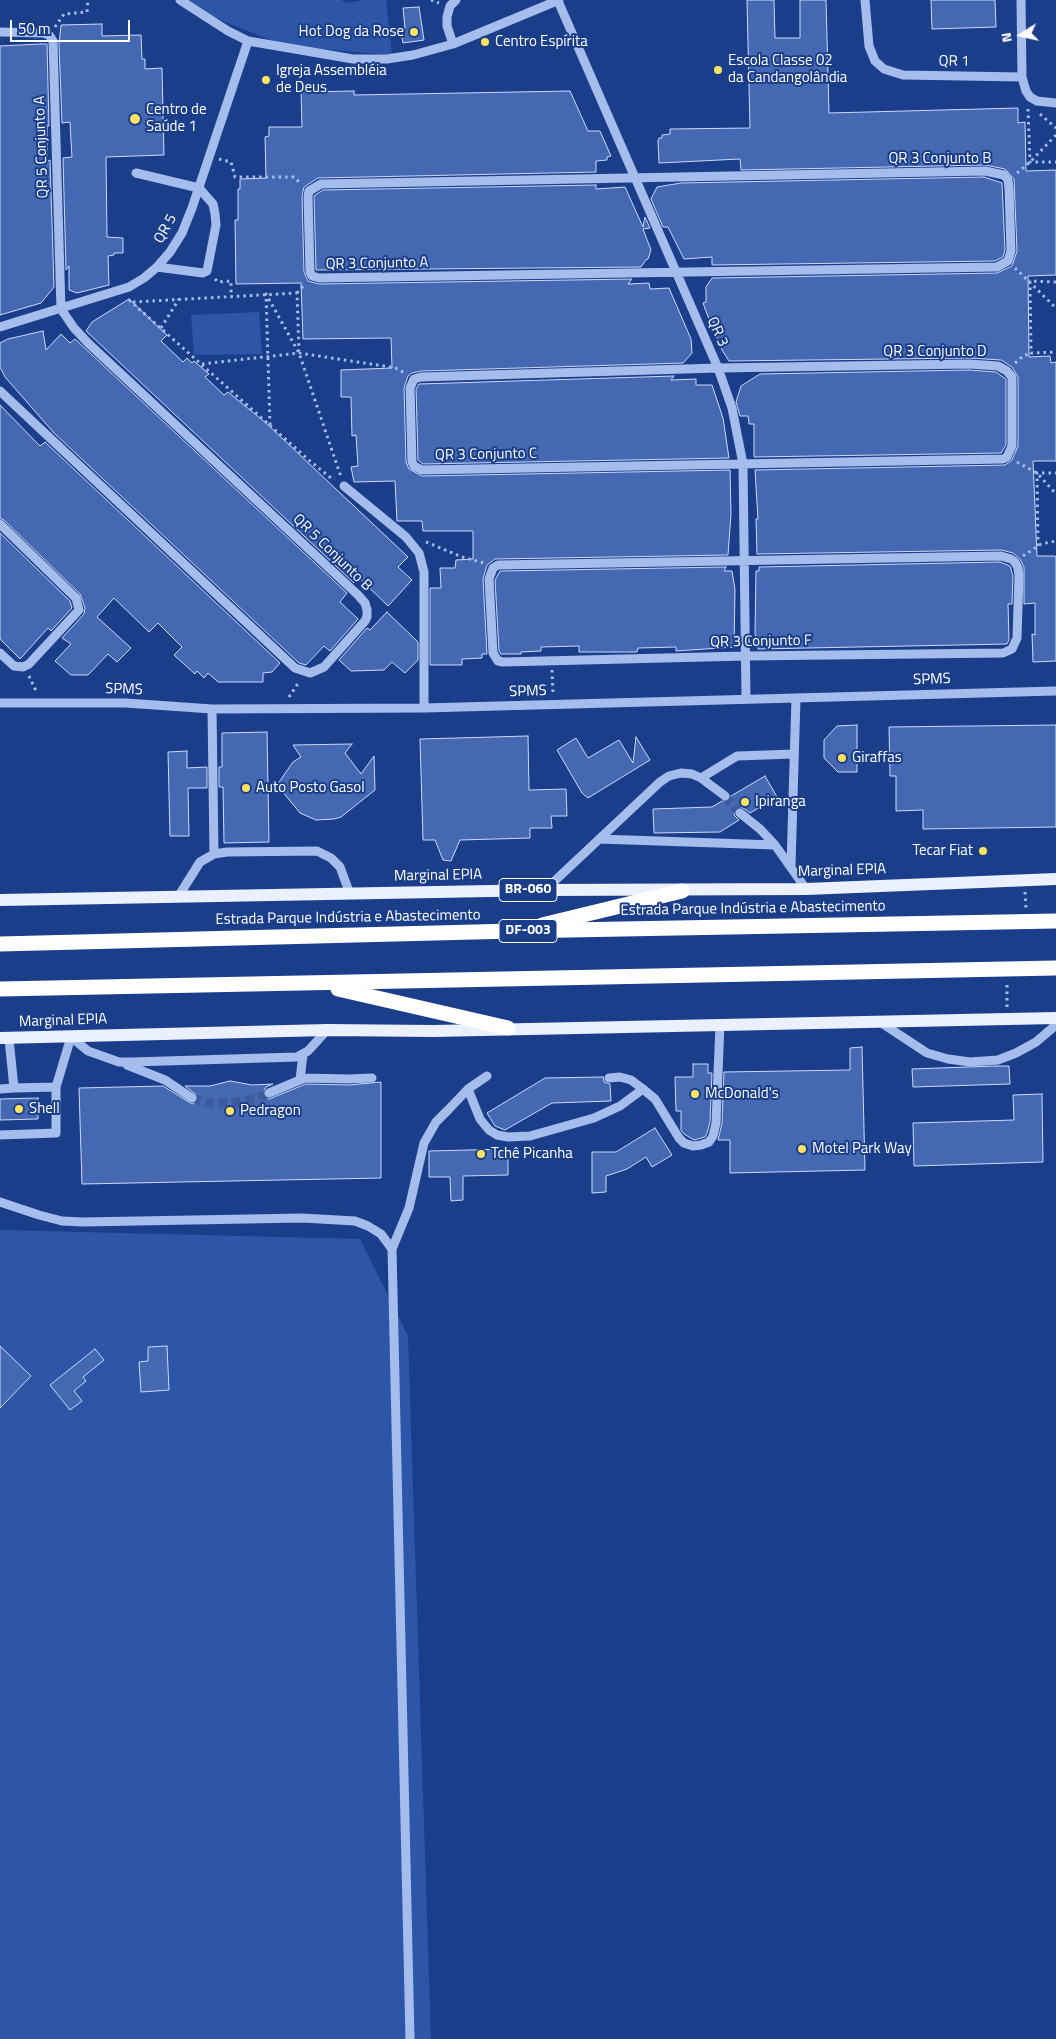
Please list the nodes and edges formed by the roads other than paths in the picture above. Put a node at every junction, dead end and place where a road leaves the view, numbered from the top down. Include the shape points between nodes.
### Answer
1 (180, 0) edge
2 (456, 0) edge
3 (558, 0) edge
4 (866, 0) edge
5 (1021, 0) edge
6 (536, 4) edge
7 (0, 32) edge
8 (248, 41) junction
9 (453, 44) junction
10 (1022, 77) junction
11 (1056, 103) edge
12 (136, 173) dead end
13 (635, 178) junction
14 (199, 188) junction
15 (157, 267) junction
16 (676, 273) junction
17 (61, 309) junction
18 (0, 327) edge
19 (718, 368) junction
20 (0, 392) edge
21 (743, 464) junction
22 (344, 486) dead end
23 (0, 524) edge
24 (745, 561) junction
25 (0, 653) edge
26 (745, 656) junction
27 (1056, 691) edge
28 (796, 698) junction
29 (746, 699) junction
30 (0, 702) edge
31 (424, 708) junction
32 (212, 709) junction
33 (794, 754) junction
34 (701, 778) junction
35 (725, 796) tunnel mouth
36 (740, 813) tunnel mouth
37 (600, 839) junction
38 (775, 845) junction
39 (214, 854) junction
40 (790, 865) junction
41 (1056, 879) edge
42 (806, 889) junction
43 (545, 890) junction
44 (682, 891) junction
45 (350, 894) junction
46 (178, 897) junction
47 (0, 900) edge
48 (1056, 921) edge
49 (514, 931) junction
50 (0, 944) edge
51 (1056, 968) edge
52 (315, 984) junction
53 (0, 989) edge
54 (1056, 1018) edge
55 (880, 1021) junction
56 (720, 1024) junction
57 (1056, 1025) edge
58 (508, 1028) junction
59 (327, 1030) junction
60 (71, 1037) junction
61 (4, 1038) edge
62 (303, 1055) junction
63 (119, 1062) junction
64 (488, 1076) dead end
65 (372, 1078) dead end
66 (609, 1078) dead end
67 (300, 1079) junction
68 (56, 1087) junction
69 (14, 1088) junction
70 (0, 1089) edge
71 (643, 1089) junction
72 (468, 1090) junction
73 (269, 1093) tunnel mouth
74 (192, 1098) tunnel mouth
75 (0, 1135) edge
76 (0, 1202) edge
77 (392, 1249) junction
78 (410, 2039) edge

1 - 8 street
2 - 9 street via 447,17
3 - 6 street
3 - 13 street, QR 3
4 - 10 street, QR 1 via 869,46 875,61 884,69 903,75
5 - 10 street
6 - 9 street
7 - 17 street, QR 5 Conjunto A via 43,33 53,40
8 - 9 street via 353,59 414,55
8 - 14 street, QR 5
10 - 11 street via 1030,97
12 - 14 street
13 - 16 street, QR 3
13 - 16 street, QR 3 Conjunto A via 321,184 309,191 310,272 315,278
13 - 16 street, QR 3 Conjunto B via 985,171 998,172 1008,180 1011,251 1003,265
14 - 15 street, QR 5 via 182,233
14 - 15 street via 213,204 215,214 216,225 207,271
15 - 17 street, QR 5 via 144,278 116,292
16 - 19 street, QR 3
17 - 18 street, QR 5
17 - 20 street, QR 5 Conjunto B via 89,344 365,603 367,617 324,667 310,673 295,668
19 - 21 street, QR 3 via 732,408
19 - 21 street, QR 3 Conjunto D via 970,364 998,366 1012,377 1012,446 1008,457 995,460
19 - 21 street, QR 3 Conjunto C via 414,379 410,388 412,462 422,470
21 - 24 street, QR 3
22 - 31 street via 406,537 419,553 424,572
23 - 25 street via 76,598 78,604 78,613 28,664 14,666
24 - 26 street, QR 3
24 - 26 street, QR 3 Conjunto F via 498,565 493,568 489,579 493,653 503,662
24 - 26 street, QR 3 Conjunto F via 1001,556 1015,562 1019,576 1018,638 1012,649 1003,653
26 - 29 street, QR 3
27 - 28 street, SPMS
28 - 29 street, SPMS
28 - 33 street
29 - 31 street, SPMS
30 - 32 street, SPMS via 126,703
31 - 32 street, SPMS
32 - 39 street
33 - 34 street via 738,756
33 - 40 street
34 - 35 street
34 - 37 street via 681,773 665,779
36 - 38 street
37 - 38 street
37 - 43 street
38 - 40 street
39 - 45 street via 317,851 340,867
39 - 46 street via 200,862
40 - 42 street
41 - 42 main road, Marginal EPIA / BR-060
42 - 44 main road, Marginal EPIA / BR-060
43 - 44 main road, Marginal EPIA / BR-060
43 - 45 main road, Marginal EPIA / BR-060
44 - 49 highway
45 - 46 main road, Marginal EPIA / BR-060
46 - 47 main road, Marginal EPIA / BR-060
48 - 49 highway, Estrada Parque Indústria e Abastecimento / DF-003
49 - 50 highway, Estrada Parque Indústria e Abastecimento / DF-003
51 - 52 highway
52 - 53 highway
52 - 58 highway
54 - 55 main road, Marginal EPIA
55 - 56 main road, Marginal EPIA
55 - 57 street via 927,1053 970,1062 998,1060 1016,1054
56 - 58 main road, Marginal EPIA
56 - 71 street via 716,1123 709,1142 692,1146 679,1138 664,1112
58 - 59 main road, Marginal EPIA
59 - 60 main road, Marginal EPIA
59 - 62 street
60 - 61 main road, Marginal EPIA
60 - 63 street via 88,1051
60 - 68 street
61 - 69 street
62 - 63 street
62 - 67 street
63 - 74 street via 164,1080
64 - 72 street
65 - 67 street
66 - 71 street via 630,1080
67 - 73 street
68 - 69 street
68 - 75 street via 56,1133
69 - 70 street
71 - 72 street via 620,1106 594,1118 530,1136 508,1137 489,1130 480,1119
72 - 77 street via 436,1122 424,1143 409,1208
76 - 77 street via 62,1221 355,1220 381,1234
77 - 78 street

